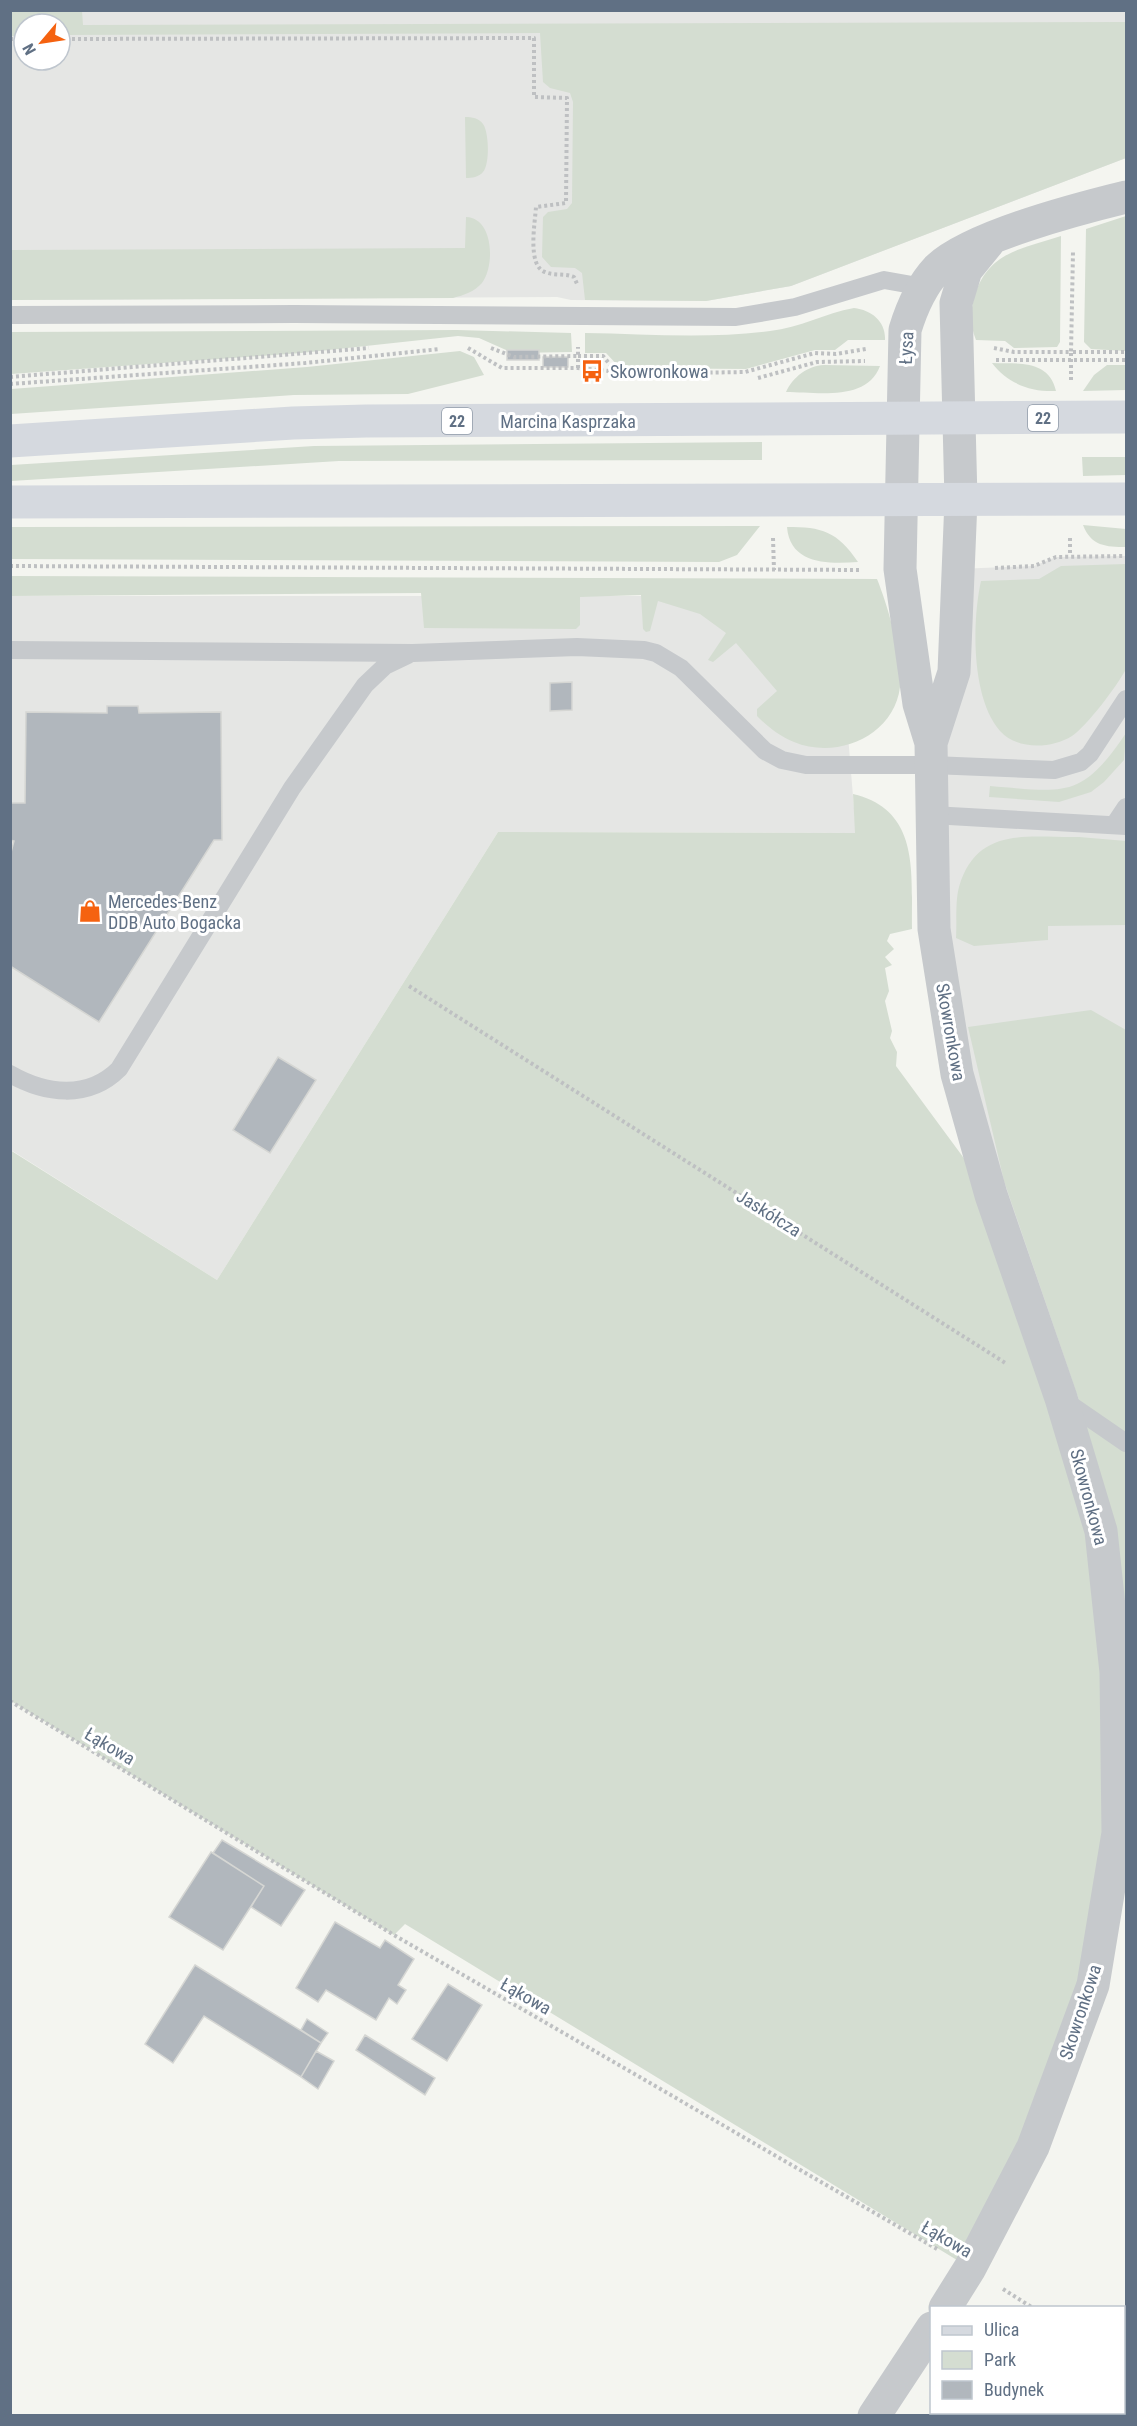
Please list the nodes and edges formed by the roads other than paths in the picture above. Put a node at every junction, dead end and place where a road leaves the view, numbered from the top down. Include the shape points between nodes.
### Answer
1 (1126, 196) edge
2 (994, 238) junction
3 (923, 287) junction
4 (958, 292) junction
5 (10, 315) edge
6 (1126, 417) edge
7 (959, 418) junction
8 (904, 420) junction
9 (10, 441) edge
10 (1126, 499) edge
11 (901, 500) junction
12 (961, 500) junction
13 (10, 501) edge
14 (10, 650) edge
15 (412, 653) junction
16 (1126, 699) edge
17 (932, 754) junction
18 (1126, 807) edge
19 (932, 815) junction
20 (1120, 825) edge
21 (10, 1074) edge
22 (1061, 1398) junction
23 (1126, 1443) edge
24 (946, 2306) edge
25 (930, 2331) edge
26 (874, 2415) edge

1 - 2 street, Łysa
2 - 3 street, Łysa via 947,260
2 - 4 street via 966,270
3 - 4 lane
3 - 5 lane via 884,280 795,308 736,317
3 - 8 street, Łysa via 905,330
4 - 7 street
6 - 7 main road, Marcina Kasprzaka / 22
7 - 8 main road, Marcina Kasprzaka / 22
7 - 12 street, Skowronkowa
8 - 9 main road, Marcina Kasprzaka / 22 via 345,422
8 - 11 street, Łysa
10 - 12 main road
11 - 12 main road
11 - 13 main road
11 - 17 street, Skowronkowa via 900,569 919,704
12 - 17 street, Skowronkowa via 954,672
14 - 15 lane
15 - 17 lane via 577,647 656,652 681,668 765,751 782,760 806,765
15 - 21 lane via 385,666 365,686 306,770 119,1069 96,1085 63,1092
16 - 17 lane via 1090,754 1069,766 1039,771
17 - 19 street, Skowronkowa
18 - 20 lane
19 - 20 lane
19 - 22 street, Skowronkowa via 934,929 957,1074 991,1195
22 - 23 lane
22 - 24 street, Skowronkowa via 1101,1531 1116,1671 1118,1833 1093,1985 1033,2147 970,2268
25 - 26 street

